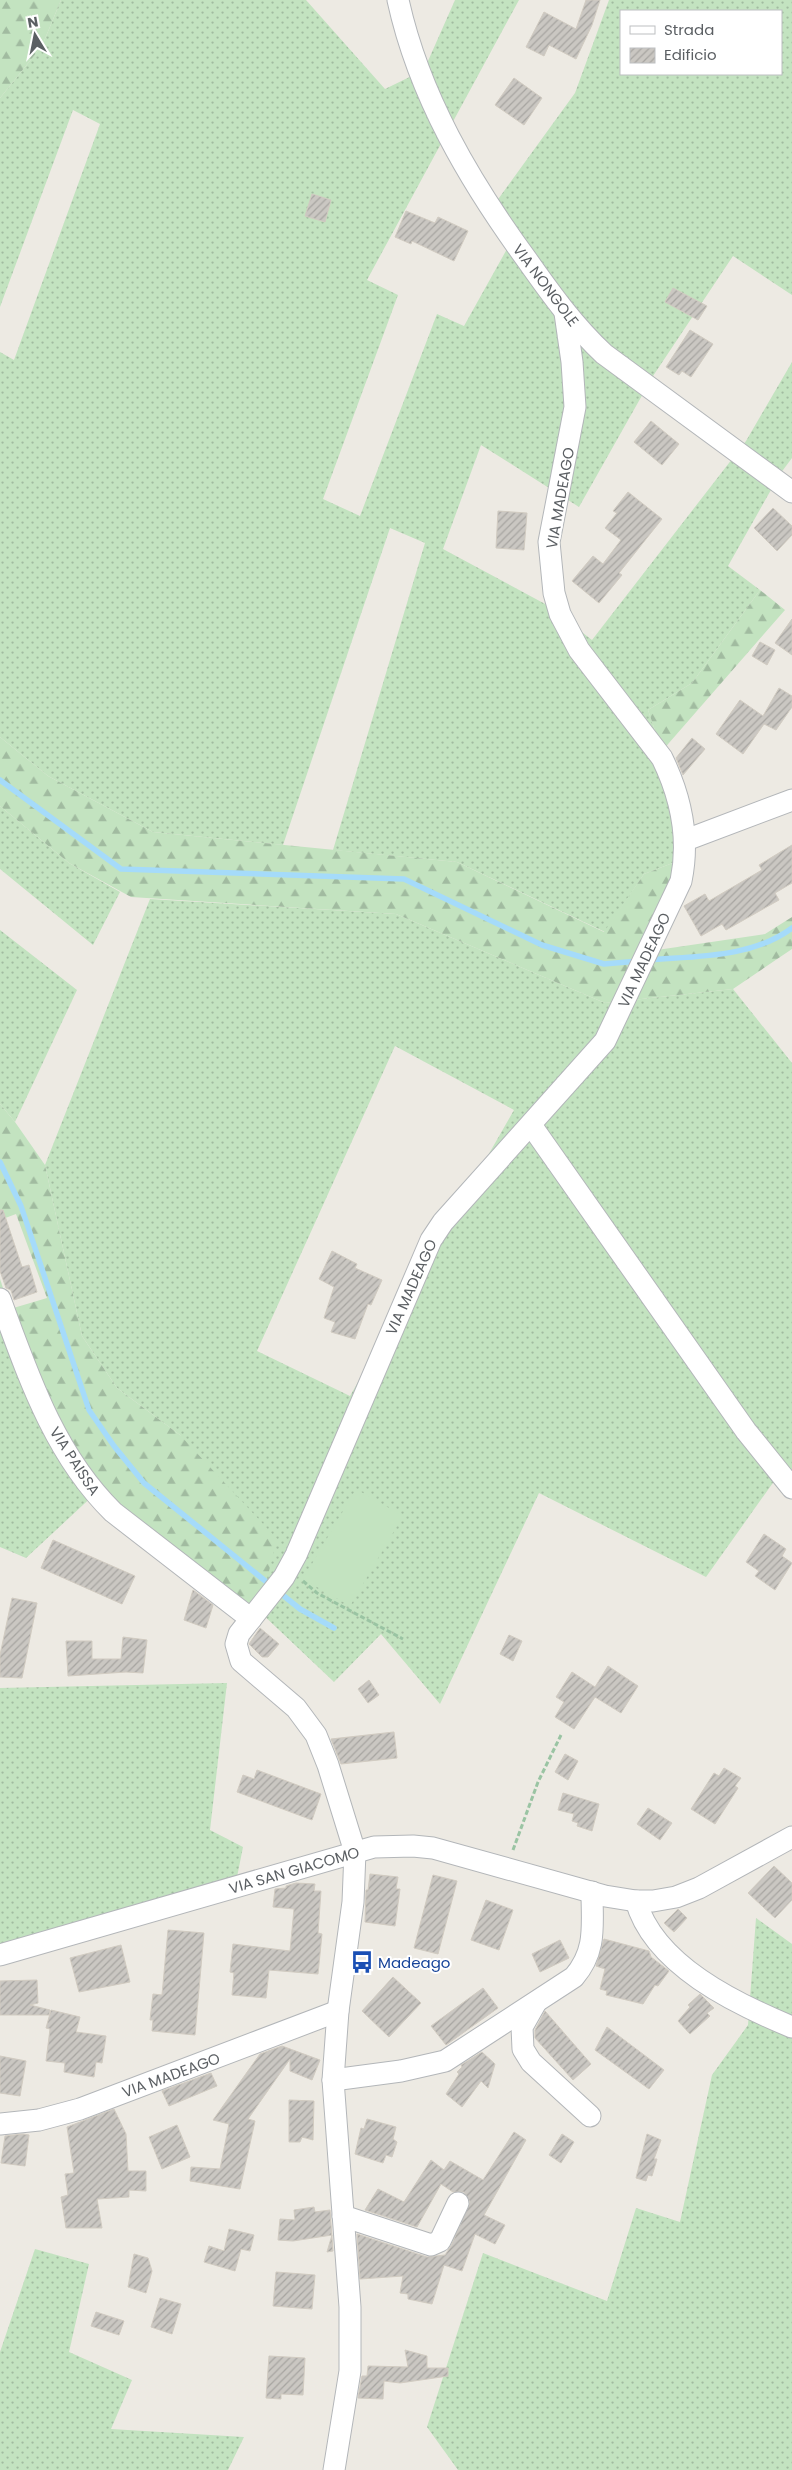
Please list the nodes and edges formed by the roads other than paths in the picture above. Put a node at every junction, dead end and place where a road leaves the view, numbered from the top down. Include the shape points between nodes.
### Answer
1 (398, 0) edge
2 (565, 312) junction
3 (792, 492) edge
4 (792, 800) edge
5 (686, 840) junction
6 (531, 1125) junction
7 (0, 1299) edge
8 (792, 1488) edge
9 (251, 1619) junction
10 (792, 1837) edge
11 (355, 1852) junction
12 (592, 1892) junction
13 (636, 1901) junction
14 (0, 1955) edge
15 (536, 2001) junction
16 (338, 2011) junction
17 (792, 2027) edge
18 (333, 2080) junction
19 (590, 2116) dead end
20 (0, 2124) edge
21 (458, 2203) dead end
22 (343, 2216) junction
23 (334, 2470) edge

1 - 2 street, VIA NONGOLE via 419,72 446,132 491,210
2 - 3 street, VIA NONGOLE via 604,354
2 - 5 street, VIA MADEAGO via 575,407 549,542 554,593 560,614 579,650 662,758 675,792
4 - 5 street
5 - 6 street, VIA MADEAGO via 681,881 613,1027
6 - 8 street via 746,1431
6 - 9 street, VIA MADEAGO via 443,1222 431,1240 296,1555
7 - 9 street, VIA PAISSA via 40,1403 66,1452 95,1494 113,1512
9 - 11 street, VIA MADEAGO via 237,1639 239,1656 296,1708 312,1728 323,1750
10 - 13 street, VIA SAN GIACOMO via 686,1894
11 - 12 street, VIA SAN GIACOMO via 374,1847 413,1846 456,1853
11 - 14 street, VIA SAN GIACOMO
11 - 16 street, VIA MADEAGO via 353,1902
12 - 13 street, VIA SAN GIACOMO
12 - 15 street via 592,1941 588,1956 574,1977
13 - 17 street via 644,1925 652,1936 687,1970 729,1998
15 - 18 street via 444,2061 408,2070
15 - 19 street via 522,2027 522,2049 531,2062
16 - 18 street, VIA MADEAGO
16 - 20 street, VIA MADEAGO via 80,2109 40,2120
18 - 22 street, VIA MADEAGO
21 - 22 street via 440,2241 431,2245
22 - 23 street, VIA MADEAGO via 350,2308 350,2371

